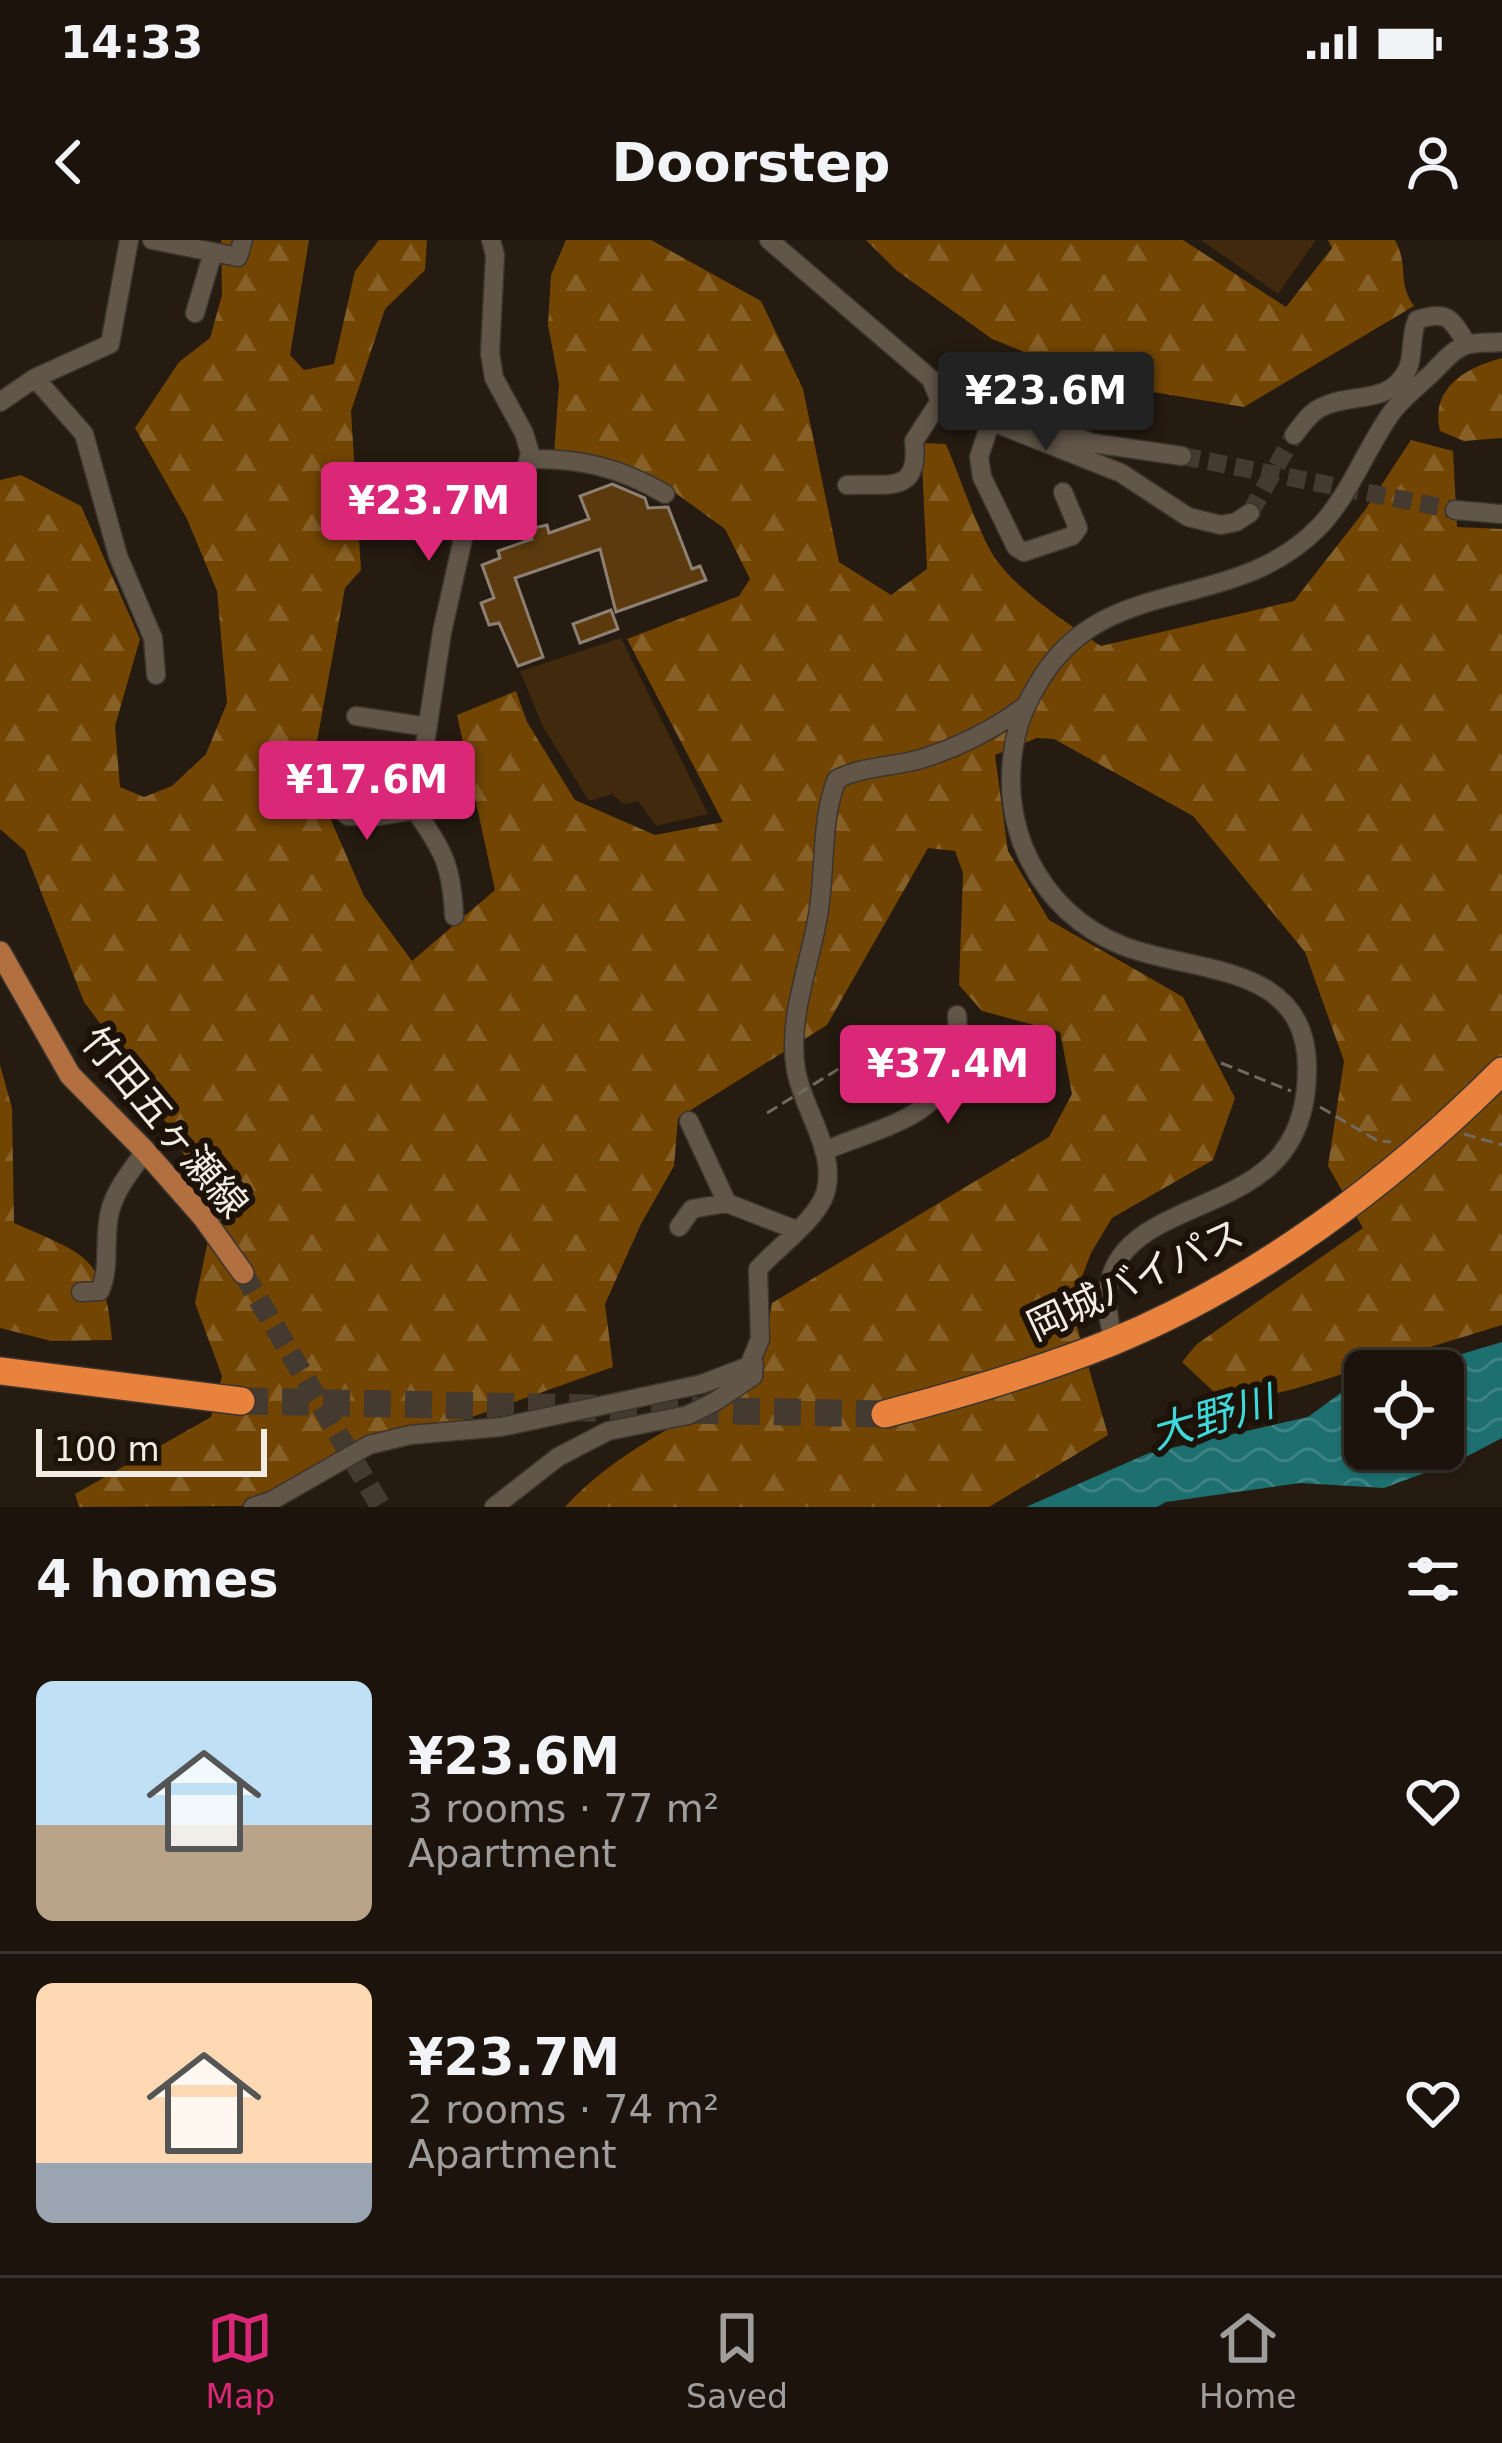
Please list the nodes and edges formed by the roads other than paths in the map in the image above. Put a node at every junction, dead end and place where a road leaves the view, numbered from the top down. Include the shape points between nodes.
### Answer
1 (129, 240) edge
2 (152, 240) edge
3 (243, 240) edge
4 (491, 240) edge
5 (769, 240) edge
6 (213, 252) junction
7 (194, 313) dead end
8 (1502, 342) edge
9 (1467, 344) junction
10 (35, 378) junction
11 (931, 379) junction
12 (940, 401) junction
13 (0, 402) edge
14 (991, 421) junction
15 (1294, 435) tunnel mouth
16 (1182, 456) tunnel mouth
17 (529, 459) junction
18 (847, 485) dead end
19 (1063, 492) dead end
20 (665, 494) dead end
21 (1455, 510) tunnel mouth
22 (1250, 513) dead end
23 (1502, 514) edge
24 (155, 675) dead end
25 (1025, 706) junction
26 (356, 716) dead end
27 (428, 727) junction
28 (337, 806) dead end
29 (415, 810) junction
30 (454, 916) dead end
31 (0, 952) edge
32 (957, 1015) dead end
33 (1502, 1071) edge
34 (689, 1120) dead end
35 (145, 1151) junction
36 (824, 1151) junction
37 (727, 1203) junction
38 (679, 1227) dead end
39 (796, 1230) junction
40 (243, 1273) tunnel mouth
41 (81, 1292) dead end
42 (1114, 1341) junction
43 (753, 1356) junction
44 (0, 1371) edge
45 (241, 1401) tunnel mouth
46 (885, 1414) tunnel mouth
47 (253, 1507) edge
48 (494, 1507) edge

1 - 10 street via 110,344
2 - 6 street
3 - 6 street via 238,257
4 - 17 street via 494,378
5 - 11 street
6 - 7 street
8 - 9 street
9 - 15 street via 1451,319 1417,320 1409,366 1397,384 1324,405
9 - 25 street via 1393,411 1322,524 1283,559 1225,585 1153,599 1093,623 1062,646
10 - 13 street
10 - 24 street via 84,434 118,556 153,638
11 - 12 street
11 - 16 street via 1092,443
12 - 14 street
12 - 18 street via 914,441 913,476
14 - 19 street via 979,457 982,477 1016,547 1024,552 1072,536 1078,528
14 - 22 street via 1121,473 1188,517 1220,525
17 - 20 street via 602,465
17 - 27 street via 519,498 471,503 467,513
21 - 23 street
25 - 36 street via 981,736 837,779 795,1068
25 - 42 street via 1011,792 1018,838 1043,886 1117,944 1249,977 1299,1029 1307,1064 1303,1116 1280,1156 1120,1256 1105,1310
26 - 27 street
27 - 29 street
28 - 29 street via 347,816
29 - 30 street via 452,876
31 - 35 main road, 竹田五ヶ瀬線 via 70,1075
32 - 36 street via 956,1065 929,1107
33 - 42 highway, 岡城バイパス via 1425,1145 1263,1264
34 - 37 street
35 - 40 main road, 竹田五ヶ瀬線
35 - 41 street via 109,1214 105,1280 100,1291
36 - 39 street via 827,1189
37 - 38 street via 692,1209
37 - 39 street
39 - 43 street via 758,1268 760,1339
42 - 46 highway, 岡城バイパス
43 - 47 street via 749,1366 702,1384 501,1427 369,1445
43 - 48 street via 753,1376 716,1401 608,1431 558,1457
44 - 45 highway

